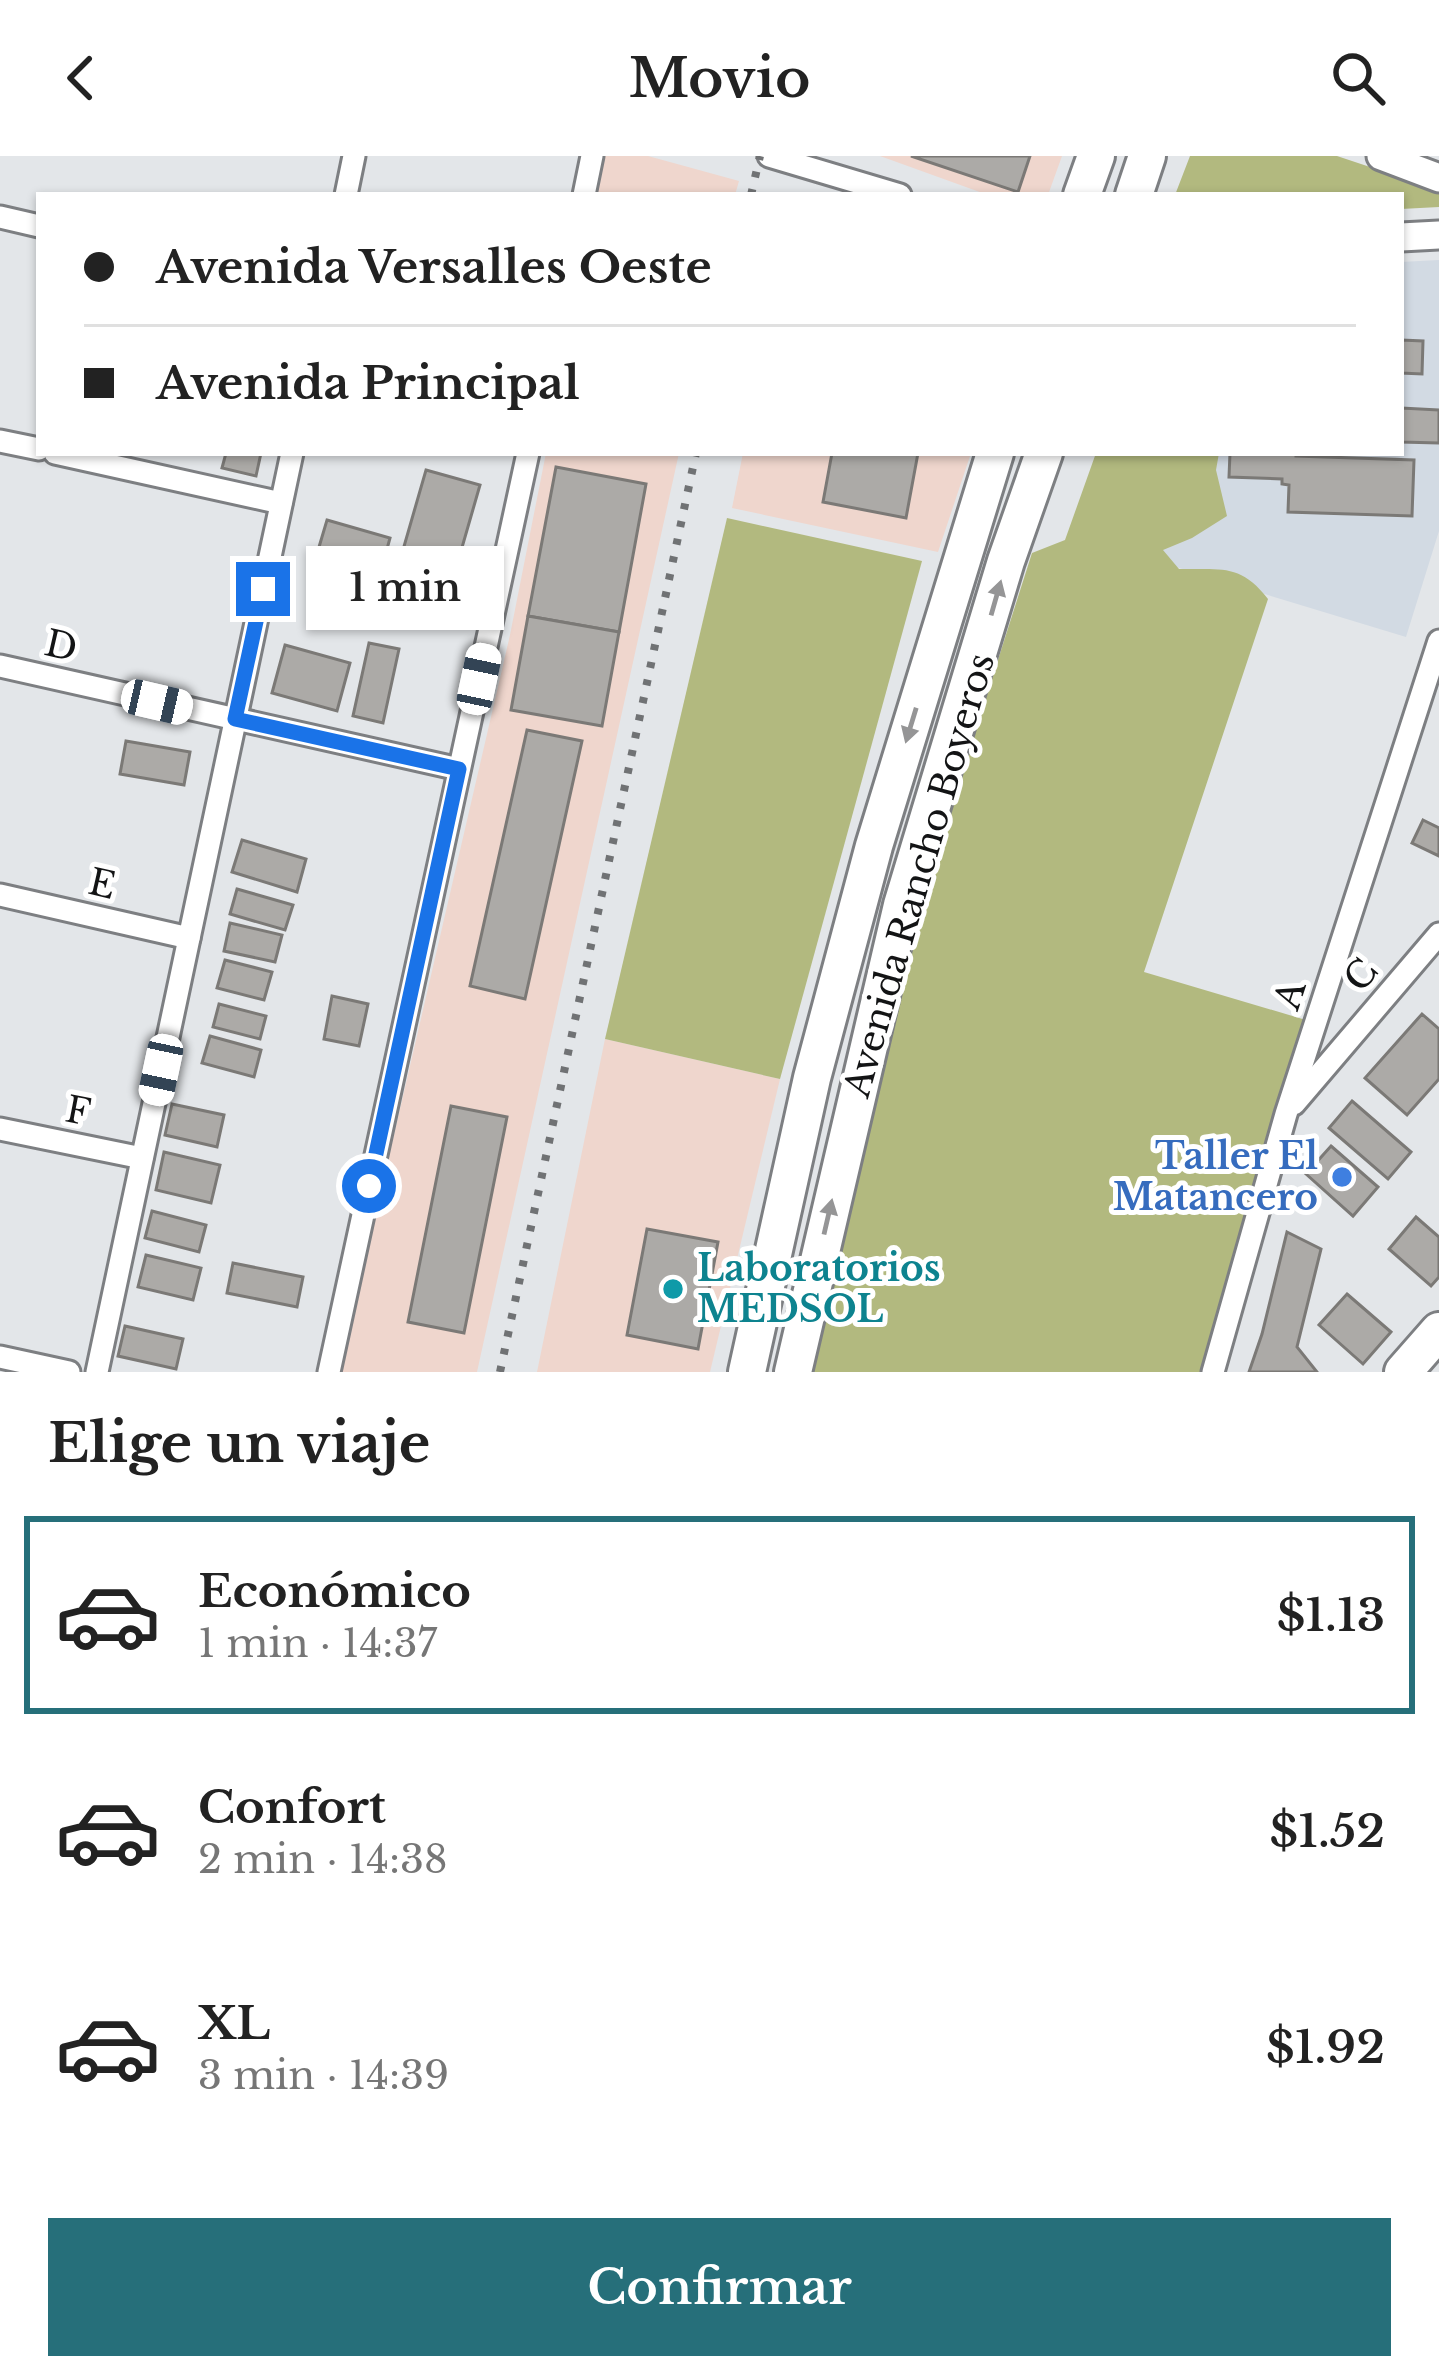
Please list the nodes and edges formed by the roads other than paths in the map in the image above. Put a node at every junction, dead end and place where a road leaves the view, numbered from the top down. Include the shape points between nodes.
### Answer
1 (355, 156) edge
2 (592, 156) edge
3 (769, 156) edge
4 (1096, 156) edge
5 (1147, 156) edge
6 (1381, 156) edge
7 (1439, 178) edge
8 (347, 192) edge
9 (585, 192) edge
10 (890, 192) edge
11 (1083, 192) edge
12 (1135, 192) edge
13 (0, 217) edge
14 (36, 225) edge
15 (1439, 236) edge
16 (1404, 237) edge
17 (0, 441) edge
18 (36, 448) edge
19 (69, 456) edge
20 (291, 456) edge
21 (527, 456) edge
22 (994, 456) edge
23 (1043, 456) edge
24 (281, 502) junction
25 (1439, 641) edge
26 (0, 666) edge
27 (235, 719) junction
28 (459, 769) junction
29 (0, 895) edge
30 (1439, 934) edge
31 (189, 938) junction
32 (1286, 1114) junction
33 (0, 1129) edge
34 (142, 1158) junction
35 (1439, 1331) edge
36 (0, 1357) edge
37 (69, 1372) edge
38 (97, 1372) edge
39 (328, 1372) edge
40 (747, 1372) edge
41 (793, 1372) edge
42 (1213, 1372) edge
43 (1403, 1372) edge

1 - 8 street
2 - 9 street
3 - 10 street
4 - 11 main road
5 - 12 main road
6 - 7 street
13 - 14 street
15 - 16 street
17 - 18 street
19 - 24 street
20 - 24 street
21 - 28 street
22 -> 40 main road, Avenida Rancho Boyeros via 874,846
41 -> 23 main road, Avenida Rancho Boyeros via 902,904
24 - 27 street
25 - 32 street, A
26 - 27 street, D
27 - 28 street, D
27 - 31 street
28 - 39 street
29 - 31 street, E
30 - 32 street, C
31 - 34 street
32 - 42 street, A
33 - 34 street, F
34 - 38 street
35 - 43 main road
36 - 37 street

